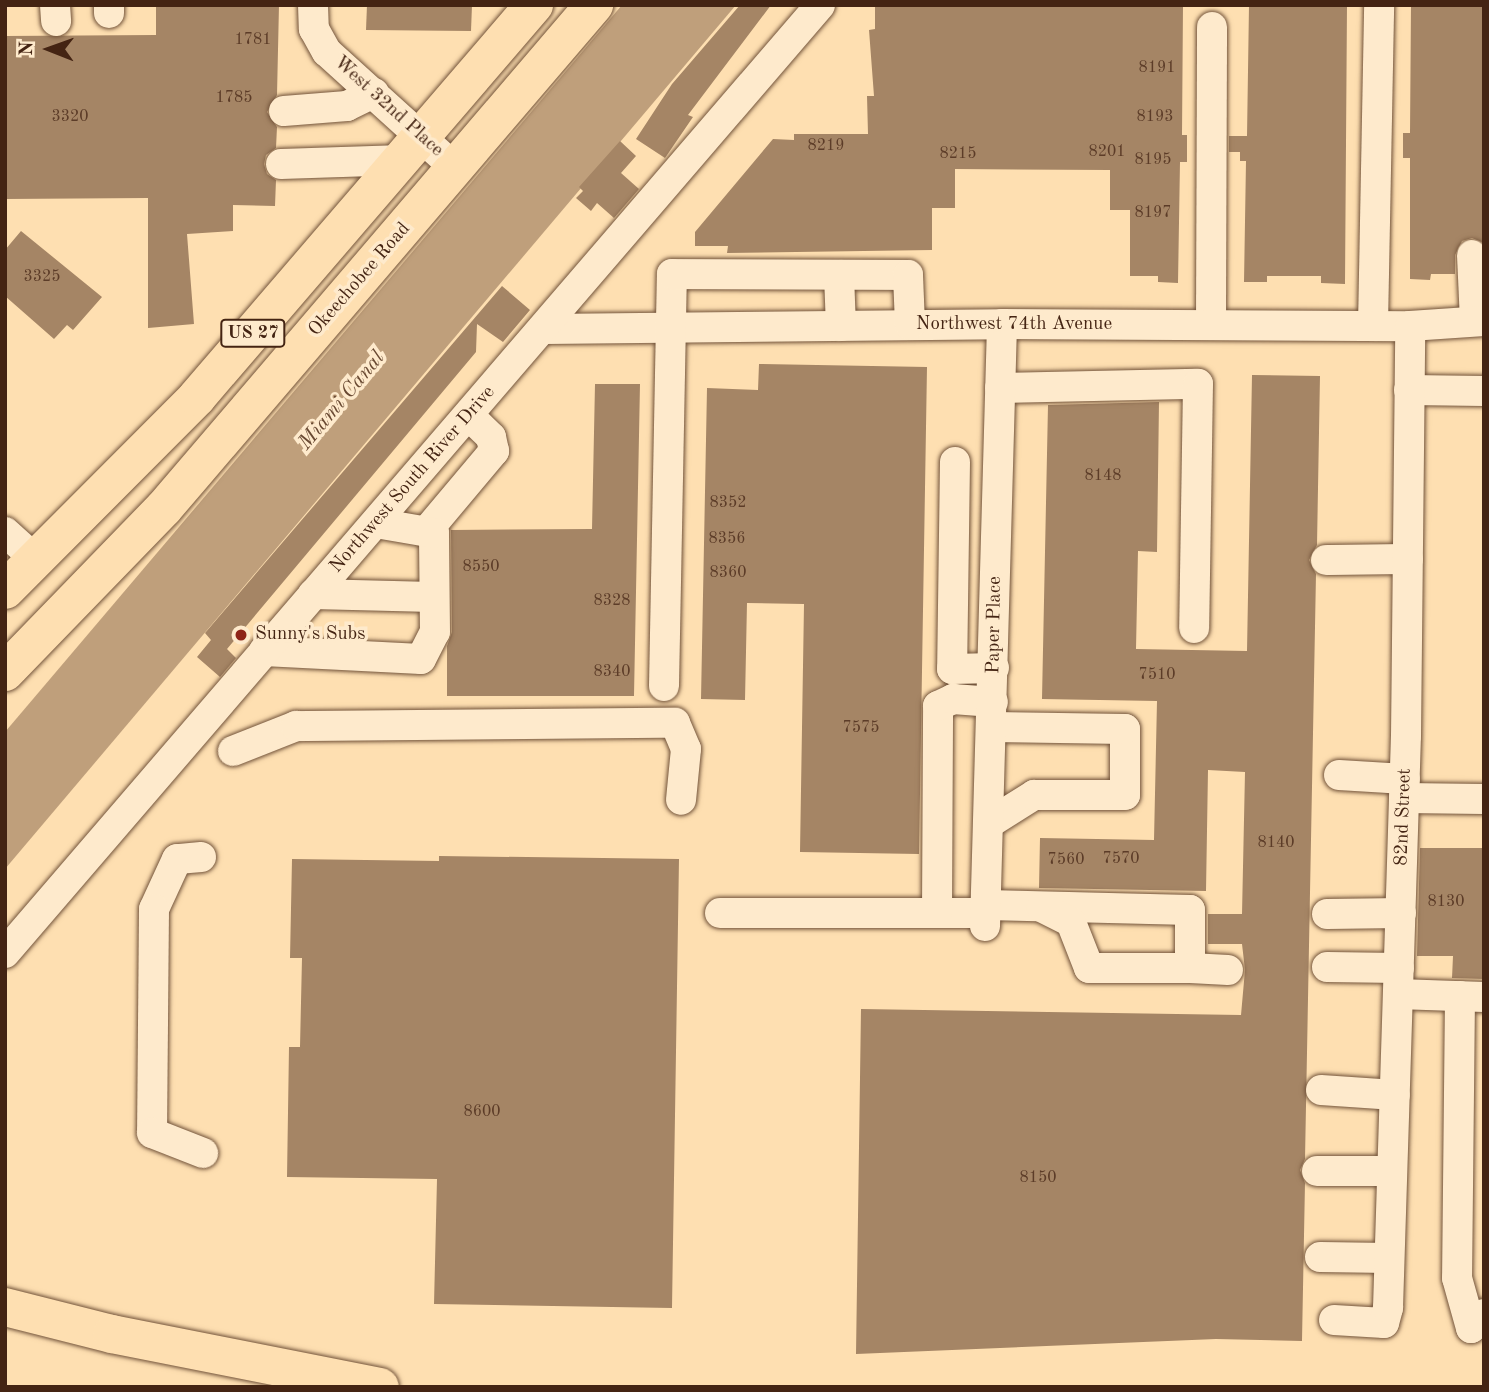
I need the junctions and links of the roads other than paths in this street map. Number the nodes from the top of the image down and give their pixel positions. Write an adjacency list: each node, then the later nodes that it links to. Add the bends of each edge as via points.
1 (313, 5): 7 (street, West 32nd Place, via 314,29 327,52)
2 (534, 5): 9 (highway, US 27)
3 (594, 5): 11 (highway, Okeechobee Road / US 27)
4 (820, 5): 22 (street, Northwest South River Drive)
5 (1379, 5): 19 (street)
6 (1212, 27): 17 (street)
7 (374, 93): 8 (street, via 347,106); 9 (street, West 32nd Place)
8 (284, 111)
9 (413, 148): 10 (street); 11 (street, West 32nd Place); 31 (highway, US 27, via 197,397)
10 (281, 164)
11 (455, 168): 42 (highway, Okeechobee Road / US 27, via 164,509)
12 (1472, 255): 14 (street)
13 (839, 275): 16 (street, via 908,275); 18 (street); 21 (street, via 672,274)
14 (1479, 321): 20 (street, Northwest 74th Avenue)
15 (1002, 324): 16 (street, Northwest 74th Avenue); 17 (street, Northwest 74th Avenue); 23 (street, Paper Place)
16 (910, 325): 18 (street, Northwest 74th Avenue)
17 (1212, 325): 19 (street, Northwest 74th Avenue)
18 (841, 326): 21 (street, Northwest 74th Avenue)
19 (1373, 326): 20 (street, Northwest 74th Avenue)
20 (1410, 326): 24 (street, 82nd Street)
21 (670, 328): 22 (street, Northwest 74th Avenue); 43 (street)
22 (545, 329): 26 (street, Northwest South River Drive)
23 (1000, 388): 38 (street, Paper Place); 39 (street, via 1199,384)
24 (1409, 390): 25 (street); 32 (street, 82nd Street)
25 (1484, 391)
26 (469, 416): 28 (street, Northwest South River Drive); 30 (street, via 491,437 495,451)
27 (955, 462): 37 (street)
28 (376, 523): 30 (street); 35 (street, Northwest South River Drive)
29 (5, 532): 31 (street)
30 (426, 532): 36 (street, via 434,533)
31 (36, 559): 34 (highway, US 27)
32 (1408, 559): 33 (street); 47 (street, 82nd Street)
33 (1326, 561)
34 (5, 590)
35 (313, 594): 36 (street); 40 (street, Northwest South River Drive)
36 (433, 597): 40 (street, via 435,632 421,659)
37 (953, 605): 38 (street); 41 (street, via 953,669)
38 (995, 608): 41 (street, Paper Place)
39 (1194, 628)
40 (264, 651): 58 (street, Northwest South River Drive)
41 (994, 668): 44 (street, Paper Place)
42 (5, 672)
43 (664, 686)
44 (993, 714): 50 (street, Paper Place); 50 (street, via 1125,729 1125,795 1034,795); 54 (street, via 953,699 938,706)
45 (233, 751): 49 (street, via 296,726 676,723 686,749)
46 (1339, 775): 47 (street)
47 (1404, 789): 48 (street); 55 (street, 82nd Street)
48 (1484, 799)
49 (681, 800)
50 (991, 822): 57 (street, Paper Place)
51 (201, 857): 66 (street, via 177,859 154,908 152,1133)
52 (1042, 907): 57 (street); 60 (street, via 1071,922 1089,968); 60 (street, via 1190,910)
53 (720, 913): 54 (street)
54 (937, 913): 57 (street)
55 (1401, 913): 56 (street); 62 (street, 82nd Street)
56 (1326, 914)
57 (986, 915)
58 (5, 953)
59 (1327, 967): 62 (street)
60 (1190, 968): 61 (street)
61 (1228, 970)
62 (1398, 981): 63 (street); 65 (street, 82nd Street)
63 (1472, 997): 72 (street, via 1457,1279 1471,1328)
64 (1321, 1090): 65 (street)
65 (1395, 1095): 68 (street, 82nd Street)
66 (203, 1153)
67 (1317, 1171): 68 (street)
68 (1392, 1171): 70 (street, 82nd Street)
69 (1320, 1257): 70 (street)
70 (1389, 1258): 73 (street, 82nd Street, via 1384,1323)
71 (5, 1307): 74 (highway, via 112,1334)
72 (1484, 1314)
73 (1334, 1320)
74 (380, 1387)

